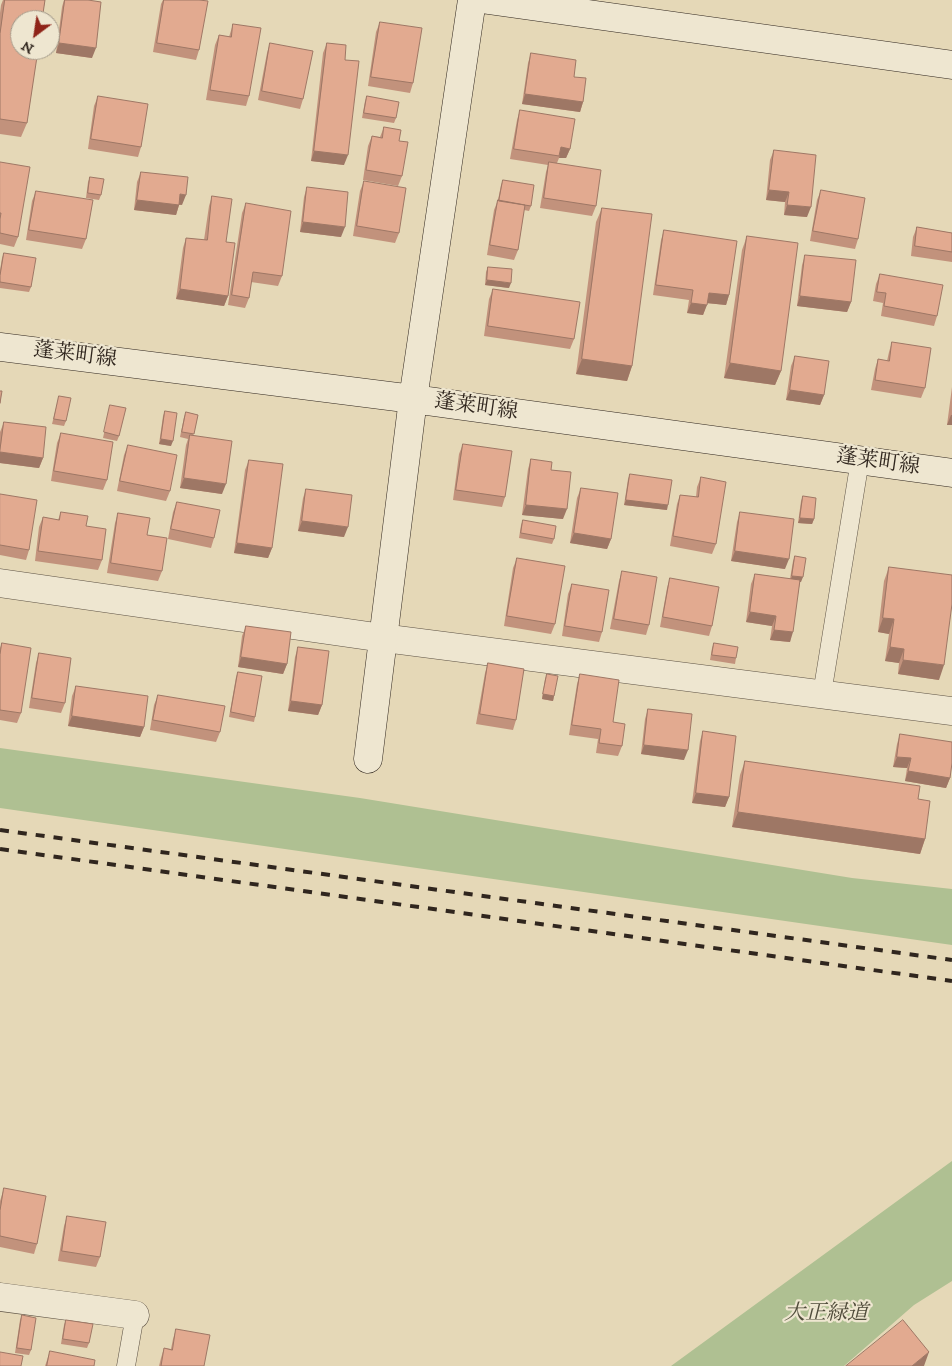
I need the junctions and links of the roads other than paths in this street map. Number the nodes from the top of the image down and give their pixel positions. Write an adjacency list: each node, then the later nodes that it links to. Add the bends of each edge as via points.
1 (472, 0): 5 (street)
2 (488, 0): 3 (street)
3 (952, 65)
4 (0, 347): 5 (street, 蓬莱町線)
5 (413, 399): 6 (street, 蓬莱町線); 9 (street)
6 (860, 460): 7 (street, 蓬莱町線); 10 (lane)
7 (952, 473)
8 (0, 583): 9 (street)
9 (383, 638): 10 (street); 12 (street)
10 (822, 694): 11 (street)
11 (952, 711)
12 (368, 759)
13 (0, 1297): 14 (street)
14 (135, 1315): 15 (lane)
15 (126, 1366)

